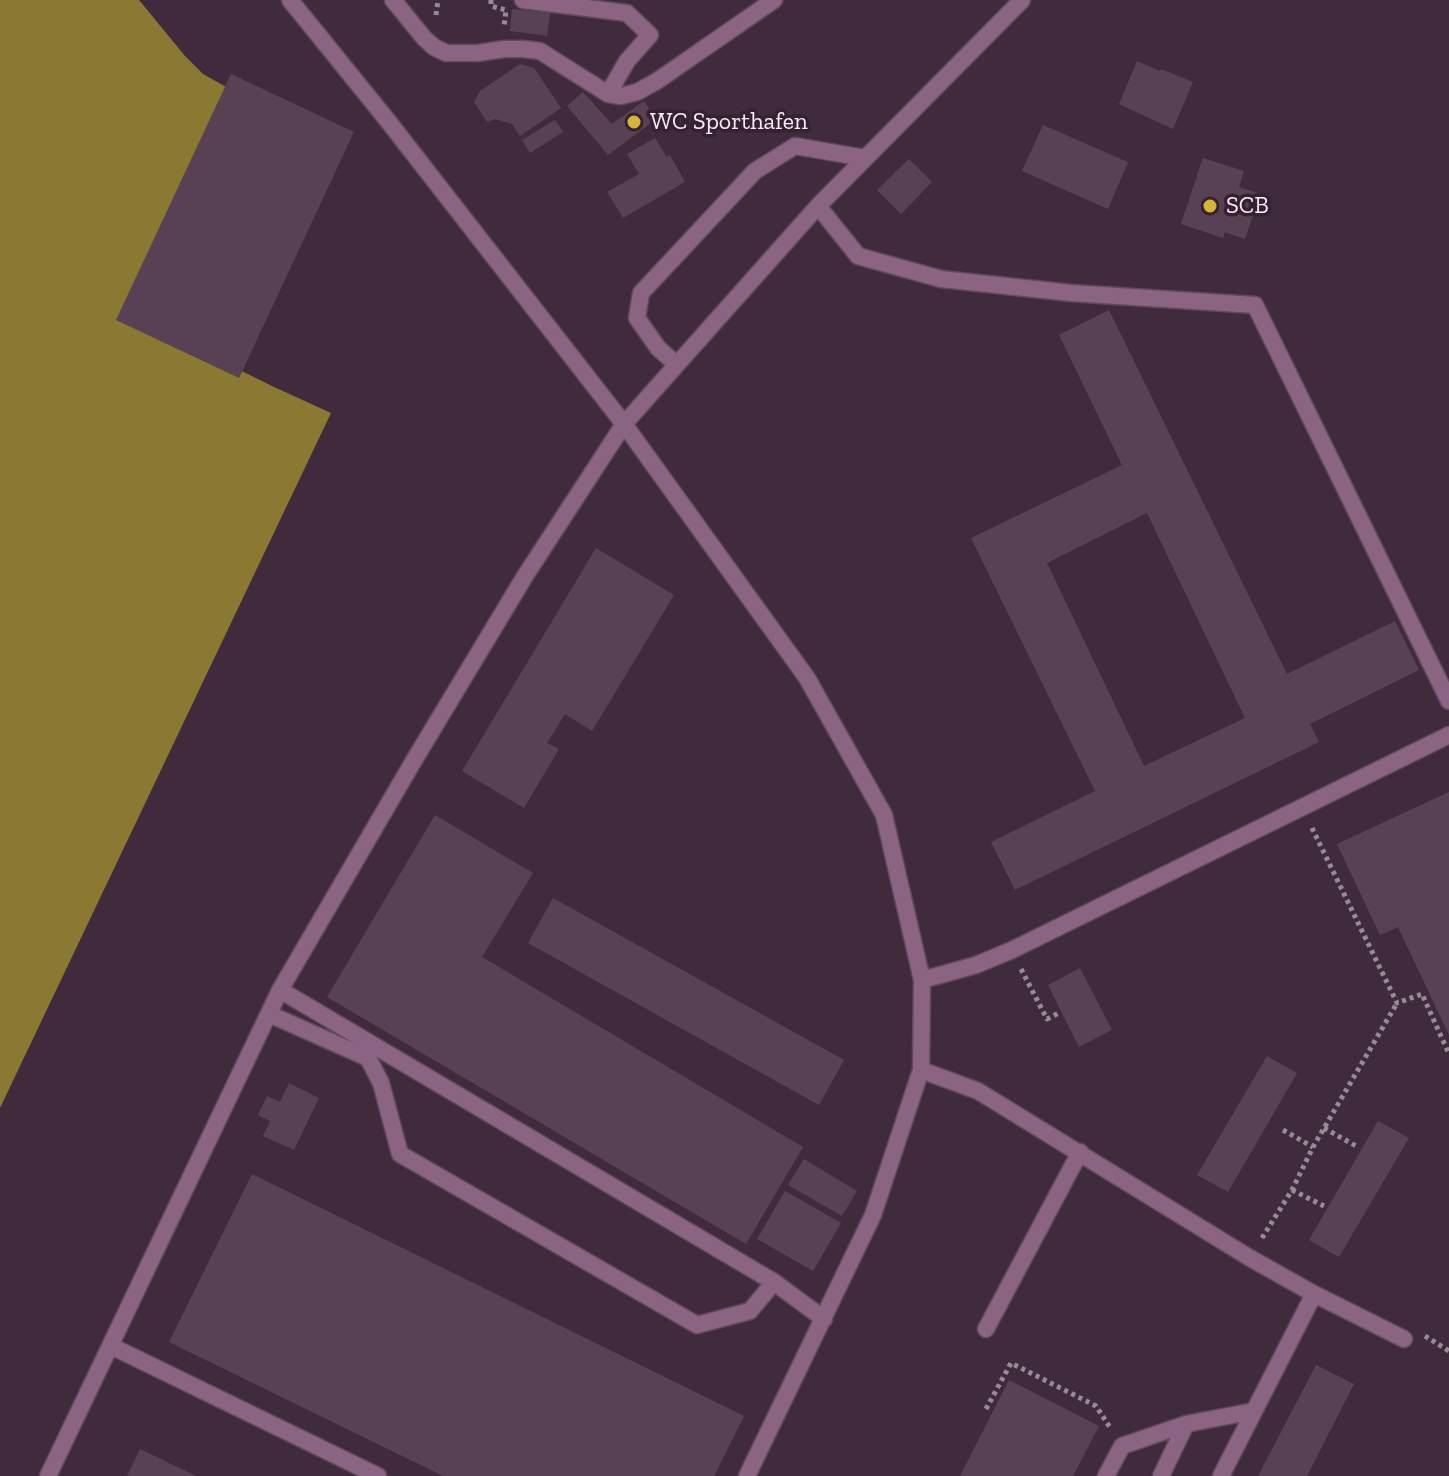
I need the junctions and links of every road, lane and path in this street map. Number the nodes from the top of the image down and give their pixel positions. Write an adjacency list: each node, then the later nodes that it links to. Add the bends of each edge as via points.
1 (290, 0): 12 (lane)
2 (393, 0): 7 (lane, via 424,38 446,53)
3 (491, 0): 7 (path, via 491,6 506,10)
4 (523, 0): 8 (lane, via 627,13 650,35)
5 (774, 0): 8 (lane, via 657,81 637,92)
6 (1022, 0): 9 (lane)
7 (504, 49): 8 (lane, via 540,51)
8 (608, 94)
9 (865, 158): 10 (lane); 11 (lane, via 795,146 755,171 641,293 637,318)
10 (818, 206): 11 (lane); 13 (lane, via 858,256 941,279 1255,305)
11 (676, 364): 12 (lane)
12 (624, 424): 17 (lane, via 807,678 884,815); 18 (lane, via 525,576)
13 (1449, 701)
14 (1449, 735): 15 (lane)
15 (1302, 808): 16 (lane); 19 (path)
16 (1012, 950): 17 (lane); 20 (path, via 1047,1019)
17 (922, 980): 23 (lane)
18 (280, 990): 21 (lane); 32 (lane)
19 (1397, 1003): 22 (path, via 1422,994); 24 (path)
20 (1061, 1012)
21 (269, 1014): 32 (lane, via 368,1058 381,1083 400,1154 697,1325 750,1311); 37 (lane)
22 (1449, 1054)
23 (921, 1070): 28 (lane, via 978,1091); 34 (lane, via 873,1215)
24 (1324, 1128): 26 (path); 27 (path)
25 (1283, 1130): 27 (path)
26 (1356, 1146)
27 (1313, 1147): 29 (path)
28 (1080, 1152): 31 (lane); 35 (lane)
29 (1292, 1190): 30 (path); 31 (path)
30 (1324, 1206)
31 (1250, 1258): 33 (lane)
32 (774, 1282): 34 (lane)
33 (1314, 1294): 36 (lane); 39 (lane)
34 (824, 1319): 44 (lane)
35 (986, 1329)
36 (1404, 1339)
37 (111, 1346): 42 (lane); 43 (lane)
38 (986, 1409): 41 (path, via 1011,1363 1096,1406)
39 (1254, 1411): 40 (lane); 47 (lane)
40 (1186, 1424): 41 (lane); 46 (lane)
41 (1122, 1446): 45 (lane)
42 (48, 1476)
43 (378, 1476)
44 (747, 1476)
45 (1106, 1476)
46 (1161, 1476)
47 (1221, 1476)

